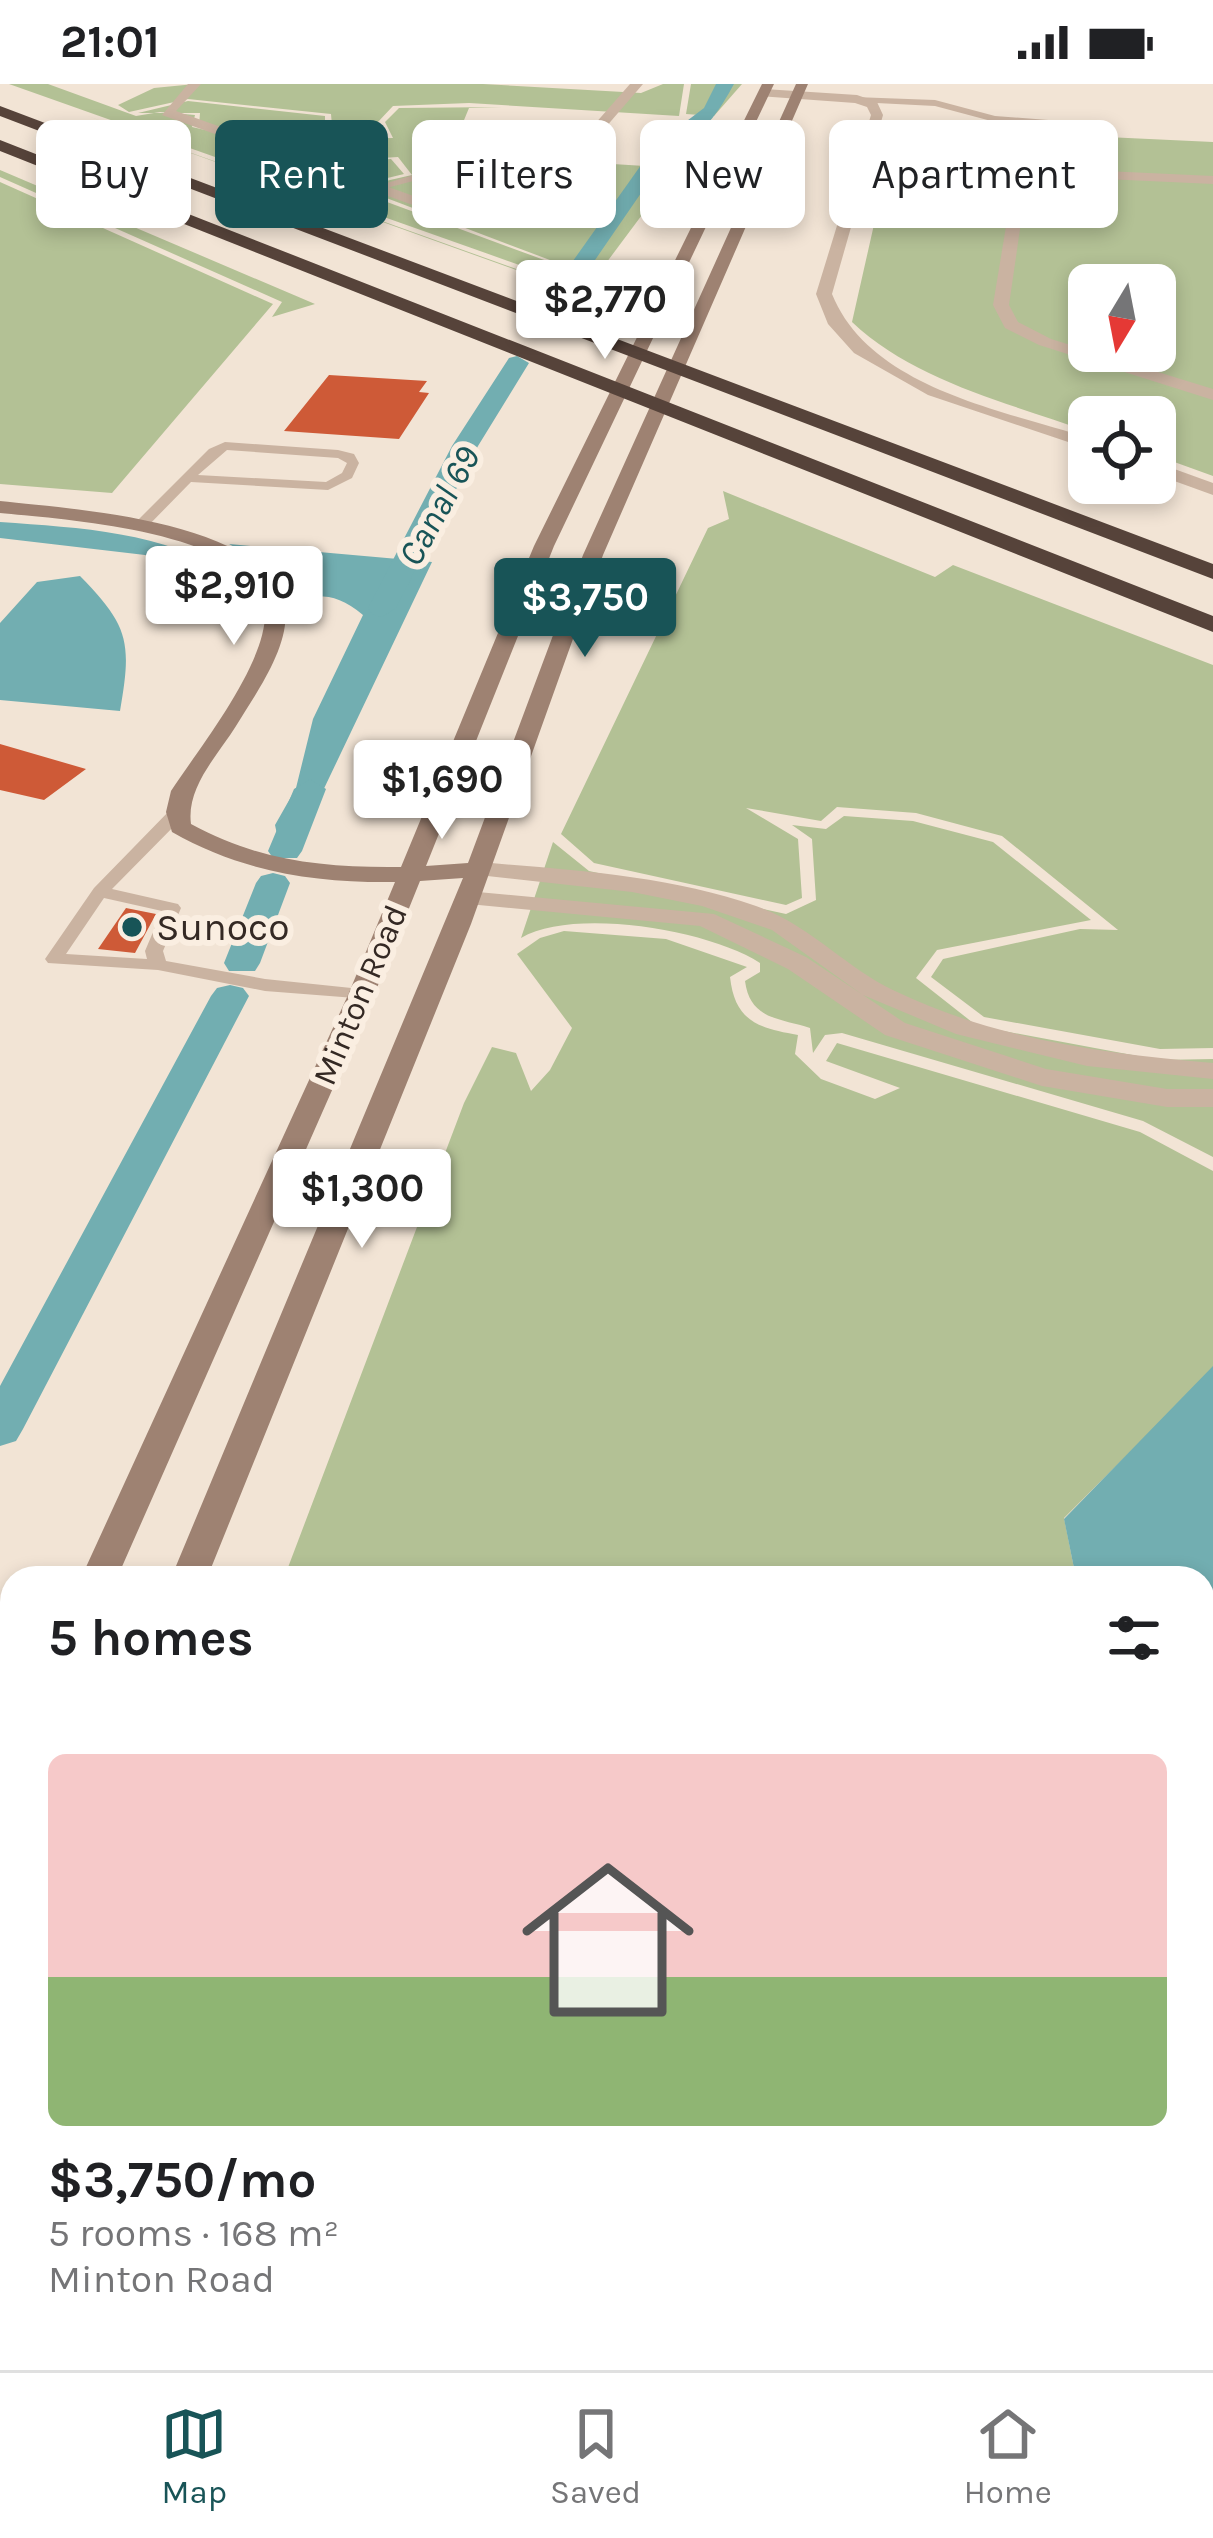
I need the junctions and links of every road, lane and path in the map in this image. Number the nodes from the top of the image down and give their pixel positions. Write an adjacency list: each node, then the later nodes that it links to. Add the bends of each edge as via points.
1 (195, 84): 9 (street, via 166,112)
2 (637, 84): 7 (street)
3 (766, 88): 4 (street); 23 (main road, Minton Road, via 544,546)
4 (800, 89): 5 (street); 22 (main road, Minton Road, via 592,555)
5 (857, 99): 8 (lane, via 935,103); 13 (street, via 877,115 824,295 826,313 873,362)
6 (0, 111): 19 (highway)
7 (605, 120)
8 (1015, 120)
9 (215, 130)
10 (0, 145): 20 (highway)
11 (1213, 180): 12 (street, via 1021,178 1001,305 1011,325 1046,342)
12 (1213, 395)
13 (1068, 437)
14 (1176, 475): 16 (street)
15 (188, 478): 15 (lane, via 328,486 352,463 338,454 225,446); 18 (lane)
16 (1213, 488)
17 (0, 507): 18 (main road)
18 (139, 527): 21 (main road, via 208,542 261,573 275,609 255,672)
19 (1213, 572)
20 (1213, 625)
21 (178, 812): 23 (main road, via 181,827 240,860); 24 (lane)
22 (478, 869): 23 (main road); 25 (main road, Minton Road); 26 (street, via 681,892 784,926)
23 (411, 876): 25 (main road); 28 (main road, Minton Road)
24 (100, 892): 27 (lane, via 172,908 154,951); 27 (lane, via 54,959)
25 (467, 898): 26 (street, via 705,919); 33 (main road, Minton Road)
26 (809, 958): 29 (street, via 895,1029)
27 (158, 965): 28 (lane)
28 (361, 995): 32 (main road, Minton Road)
29 (1047, 1065): 30 (street); 31 (street, via 1167,1098)
30 (1213, 1072)
31 (1213, 1098)
32 (104, 1566)
33 (195, 1566)

